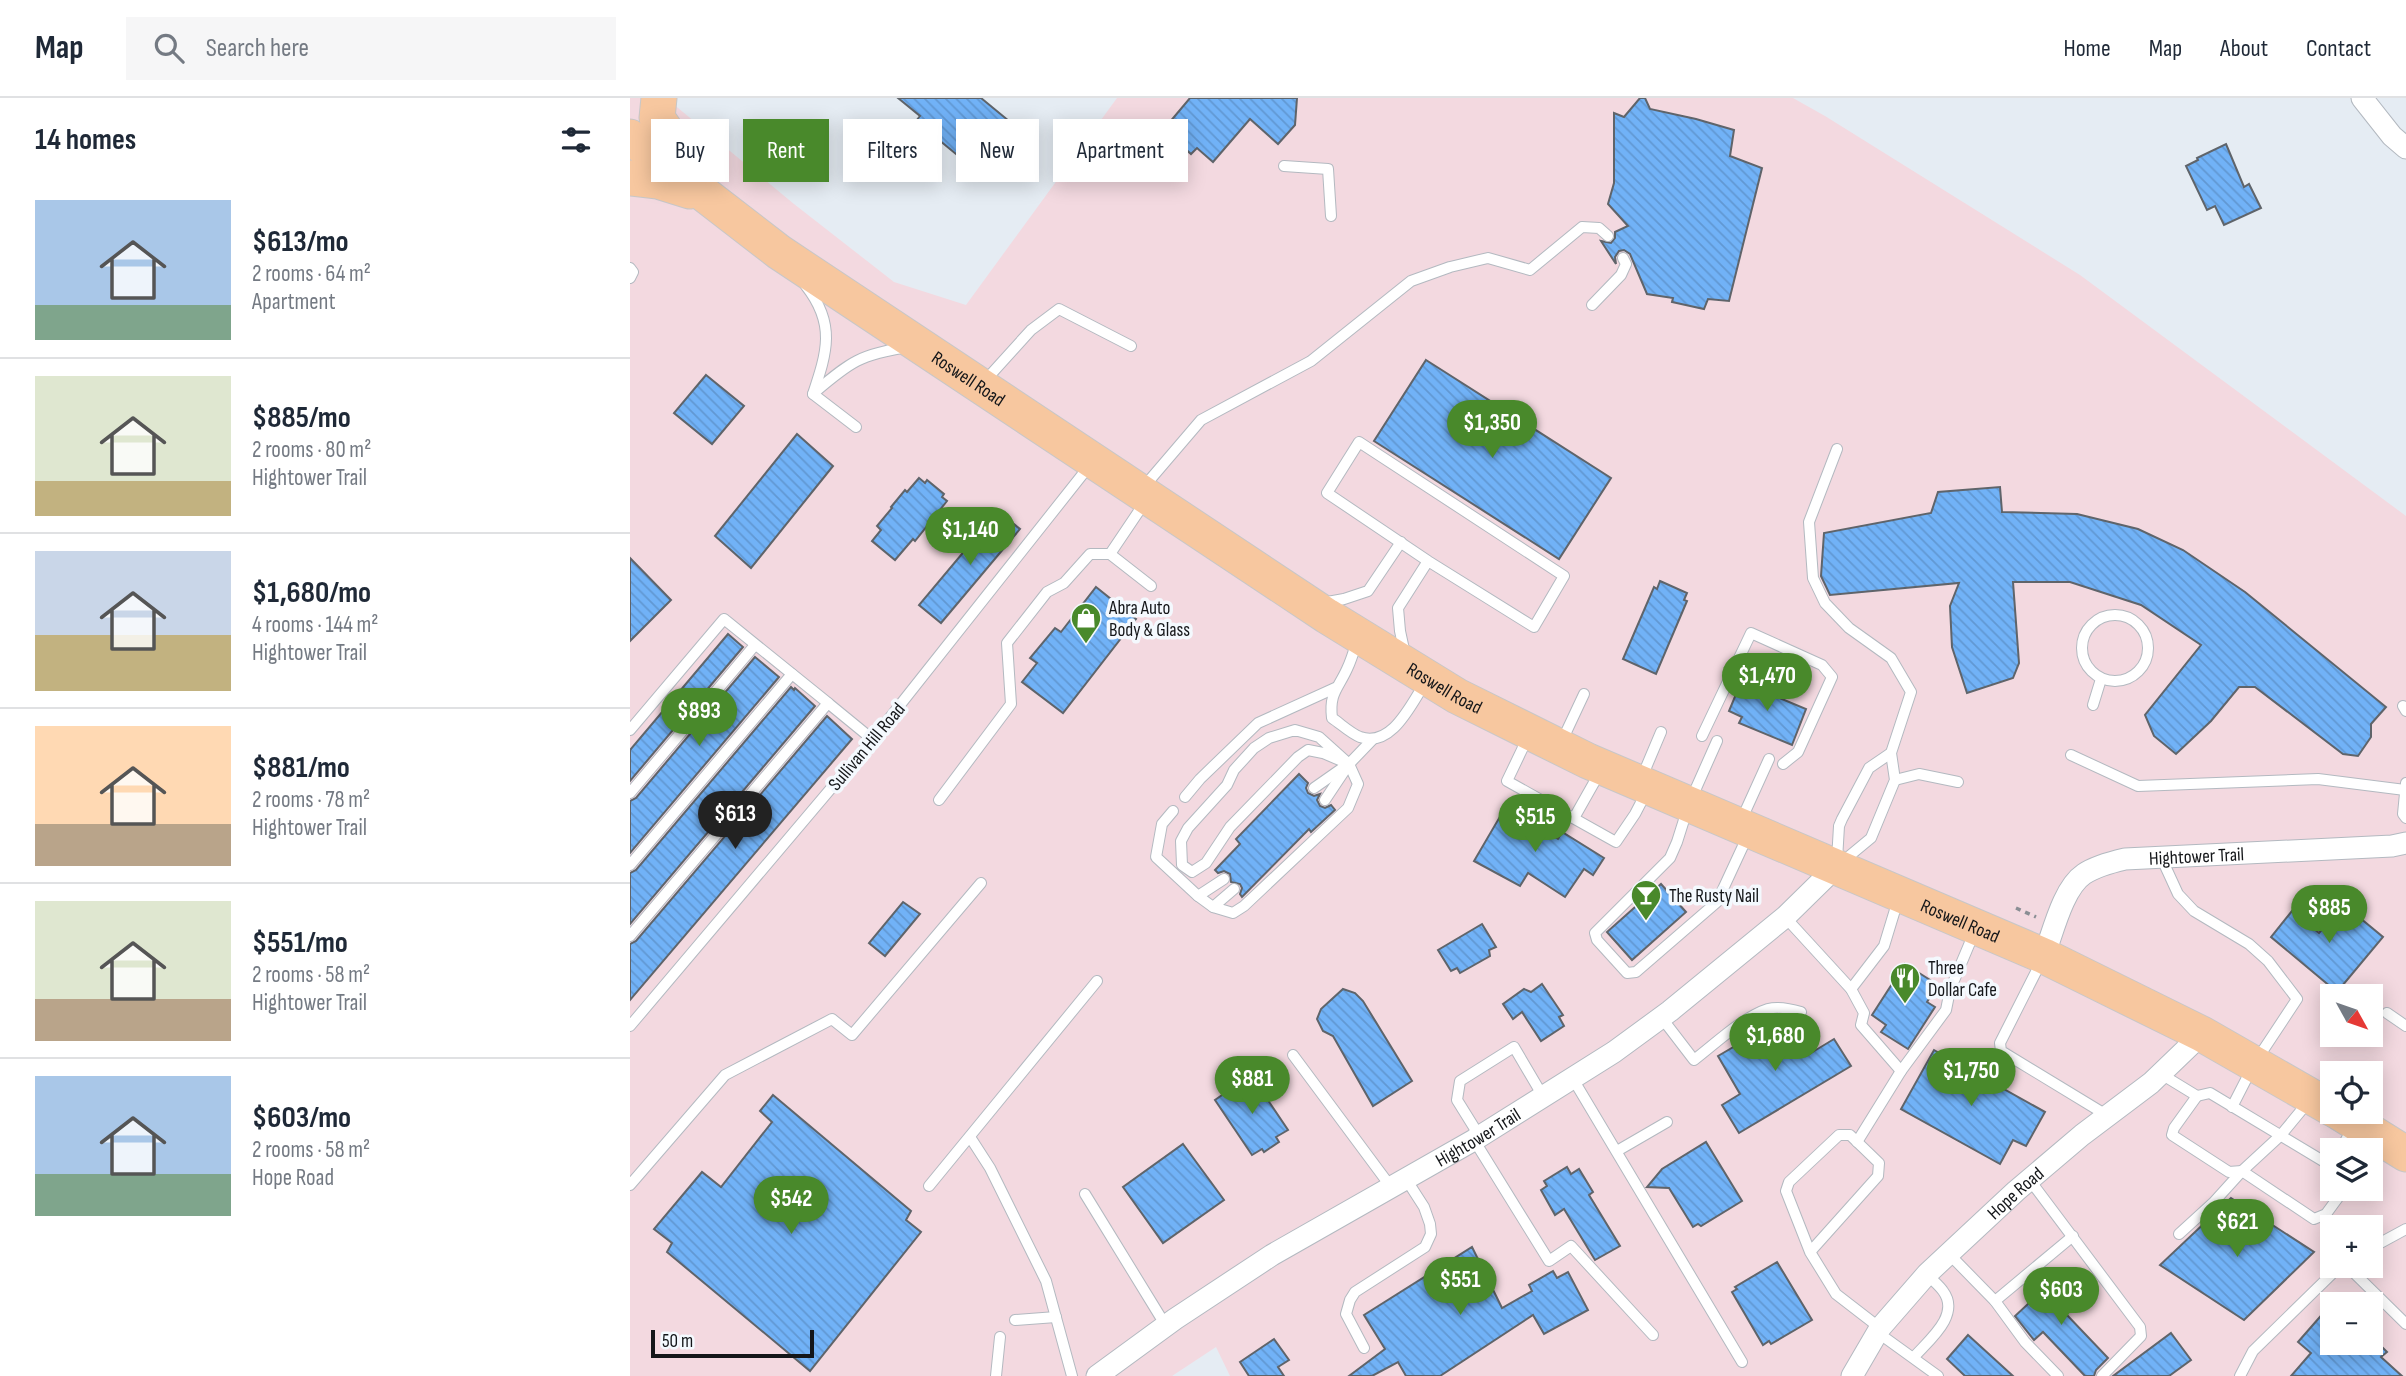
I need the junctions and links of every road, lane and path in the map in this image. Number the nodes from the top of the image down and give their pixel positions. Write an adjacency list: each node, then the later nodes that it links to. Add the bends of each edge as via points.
1 (659, 98): 7 (main road, via 657,118)
2 (2362, 98): 4 (street)
3 (630, 137): 7 (main road, Roswell Road)
4 (2406, 148)
5 (1284, 166): 8 (lane, via 1328,169)
6 (630, 178): 7 (main road, via 658,181)
7 (713, 199): 10 (main road, Roswell Road)
8 (1331, 216)
9 (1608, 236): 22 (lane, via 1599,228 1582,227 1530,270 1488,258 1412,281 1311,361 1201,420)
10 (779, 251): 15 (main road, Roswell Road); 18 (lane, via 818,301 828,336)
11 (1623, 258): 14 (lane, via 1626,264 1621,275)
12 (630, 268): 13 (lane)
13 (630, 278)
14 (1591, 305)
15 (922, 345): 17 (main road, Roswell Road); 18 (lane, via 859,358)
16 (1131, 346): 17 (lane, via 1059,309 1031,330)
17 (981, 385): 21 (main road, Roswell Road)
18 (813, 394): 19 (lane)
19 (856, 428)
20 (1837, 449): 44 (lane, via 1809,522 1812,578 1825,603 1849,628 1891,658 1911,692)
21 (1094, 460): 22 (main road, Roswell Road); 40 (lane, Sullivan Hill Road)
22 (1144, 494): 24 (lane); 27 (main road, Roswell Road)
23 (1401, 542): 25 (lane); 25 (lane, via 1327,493 1359,442 1564,576 1534,627); 27 (lane, via 1368,591)
24 (1111, 554): 26 (lane); 57 (lane, via 1090,554 1064,583 1047,592 1007,643 1011,704)
25 (1427, 561): 30 (lane, via 1398,608 1400,631)
26 (1151, 586)
27 (1310, 605): 28 (main road, Roswell Road)
28 (1359, 636): 30 (main road, Roswell Road); 33 (lane)
29 (755, 645): 31 (lane); 37 (lane, via 724,619); 55 (lane)
30 (1418, 672): 41 (lane, via 1397,725); 42 (main road, Roswell Road)
31 (792, 674): 35 (lane); 66 (lane)
32 (2101, 679): 32 (lane, via 2111,682 2131,677 2145,662 2148,641 2129,618 2106,616 2087,629 2082,640 2084,663); 36 (lane)
33 (1335, 688): 41 (lane, via 1330,702 1332,718 1359,736); 56 (lane, via 1258,723)
34 (1584, 694): 42 (lane)
35 (828, 703): 40 (lane); 79 (lane)
36 (2093, 705)
37 (630, 730)
38 (1661, 733): 52 (lane)
39 (1702, 736): 48 (lane, via 1751,633 1822,665 1832,677 1798,752)
40 (872, 739): 86 (lane, Sullivan Hill Road)
41 (1373, 739): 47 (lane)
42 (1545, 740): 49 (main road, Roswell Road); 61 (lane, via 1507,781)
43 (1717, 741): 59 (lane)
44 (1891, 753): 50 (lane); 67 (lane, via 1869,768 1839,826)
45 (2071, 755): 53 (lane, via 2137,786 2318,779)
46 (1769, 759): 63 (lane)
47 (1349, 764): 54 (lane); 58 (lane); 68 (lane, via 1308,750 1230,827 1206,863 1192,872); 68 (lane, via 1319,737 1295,730 1269,738 1234,770 1220,794 1188,828 1181,841); 74 (lane, via 1358,784 1348,808 1244,905 1233,913)
48 (1783, 764)
49 (1603, 768): 52 (main road, Roswell Road); 61 (lane)
50 (1895, 780): 51 (lane, via 1919,774); 67 (lane, via 1871,838)
51 (1958, 782)
52 (1644, 785): 59 (main road, Roswell Road); 61 (lane, via 1635,814 1616,842)
53 (2405, 786): 62 (lane)
54 (1314, 788)
55 (630, 793)
56 (1185, 797)
57 (939, 800)
58 (1325, 800)
59 (1689, 804): 63 (main road, Roswell Road); 63 (lane, via 1670,858 1595,933 1627,973 1636,972 1717,902)
60 (1173, 811): 68 (lane, via 1162,824 1156,857)
61 (1574, 818)
62 (2406, 818)
63 (1744, 828): 67 (main road, Roswell Road)
64 (2406, 843): 65 (street, Hightower Trail)
65 (2161, 857): 80 (street, Hightower Trail, via 2118,861 2083,874 2067,894); 90 (lane, via 2178,894 2194,911 2249,944 2297,999)
66 (630, 865)
67 (1836, 867): 72 (main road, Roswell Road); 76 (street, Hightower Trail)
68 (1178, 869): 73 (lane)
69 (1224, 879): 73 (lane)
70 (981, 883): 112 (lane, via 852,1035 832,1018 725,1075)
71 (1234, 889): 74 (lane)
72 (1899, 894): 78 (main road, Roswell Road); 82 (lane, via 1884,946)
73 (1198, 896): 74 (lane)
74 (1213, 907)
75 (2016, 908): 77 (path)
76 (1784, 917): 82 (lane); 85 (street, Hightower Trail)
77 (2042, 919)
78 (1976, 927): 80 (main road, Roswell Road); 91 (lane, via 1946,1010)
79 (630, 936)
80 (2044, 956): 88 (main road, Roswell Road); 98 (lane, via 2000,1043 2001,1051)
81 (1097, 981): 103 (lane)
82 (1851, 989): 91 (lane, via 1864,1013 1861,1026)
83 (1801, 1012): 85 (lane, via 1786,1007 1769,1009 1694,1060)
84 (2387, 1013): 87 (lane)
85 (1661, 1017): 93 (street, Hightower Trail)
86 (630, 1026)
87 (2406, 1026)
88 (2202, 1034): 90 (main road, Roswell Road); 92 (street, Hope Road)
89 (1293, 1055): 111 (lane)
90 (2254, 1064): 96 (lane); 97 (main road, Roswell Road)
91 (1901, 1071): 105 (lane)
92 (2161, 1074): 94 (lane); 98 (street, Hope Road)
93 (1573, 1079): 95 (street, Hightower Trail); 106 (lane)
94 (2197, 1096): 96 (lane, via 2210,1093); 109 (lane, via 2172,1135 2229,1172)
95 (1544, 1098): 104 (street, Hightower Trail); 104 (lane, via 1514,1047 1460,1081 1457,1100)
96 (2232, 1107): 102 (lane)
97 (2320, 1107)
98 (2108, 1116): 110 (street, Hope Road)
99 (1667, 1122): 106 (lane)
100 (2320, 1123): 102 (lane)
101 (2348, 1124): 107 (main road, Roswell Road)
102 (2281, 1135): 108 (lane); 109 (lane)
103 (970, 1136): 113 (lane); 126 (lane, via 1046,1281)
104 (1477, 1138): 111 (street, Hightower Trail); 131 (lane, via 1549,1261 1571,1246)
105 (1854, 1139): 120 (lane, via 1879,1163 1878,1176); 120 (lane, via 1839,1135 1789,1182 1786,1191)
106 (1617, 1152): 135 (lane)
107 (2406, 1154)
108 (2320, 1157)
109 (2242, 1171): 115 (lane, via 2314,1219 2326,1214); 117 (lane)
110 (2029, 1180): 118 (lane); 121 (street, Hope Road)
111 (1399, 1183): 129 (street, Hightower Trail, via 1272,1255); 133 (lane, via 1424,1207 1431,1234 1425,1247 1355,1292 1350,1300 1346,1314)
112 (630, 1185)
113 (929, 1186)
114 (1085, 1194): 129 (lane)
115 (2336, 1201)
116 (2406, 1229): 119 (lane)
117 (2179, 1234)
118 (2073, 1236): 125 (lane); 142 (lane, via 2140,1327 2141,1336)
119 (2383, 1241)
120 (1810, 1252): 130 (lane, via 1836,1294)
121 (1949, 1254): 122 (street, Hope Road); 125 (lane)
122 (1927, 1275): 130 (street, Hope Road); 134 (lane, via 1949,1303 1946,1321)
123 (2329, 1278): 143 (lane, via 2253,1351)
124 (2357, 1278): 128 (lane)
125 (1996, 1301): 141 (lane, via 2025,1342)
126 (1056, 1317): 127 (lane); 137 (lane)
127 (1015, 1320)
128 (2406, 1324)
129 (1166, 1326): 138 (street, Hightower Trail)
130 (1878, 1330): 134 (lane); 139 (street, Hope Road)
131 (1653, 1335)
132 (1000, 1337): 136 (lane)
133 (1364, 1348)
134 (1914, 1357): 140 (lane)
135 (1742, 1362)
136 (996, 1376)
137 (1072, 1376)
138 (1097, 1376)
139 (1852, 1376)
140 (1938, 1376)
141 (2058, 1376)
142 (2102, 1376)
143 (2241, 1376)

